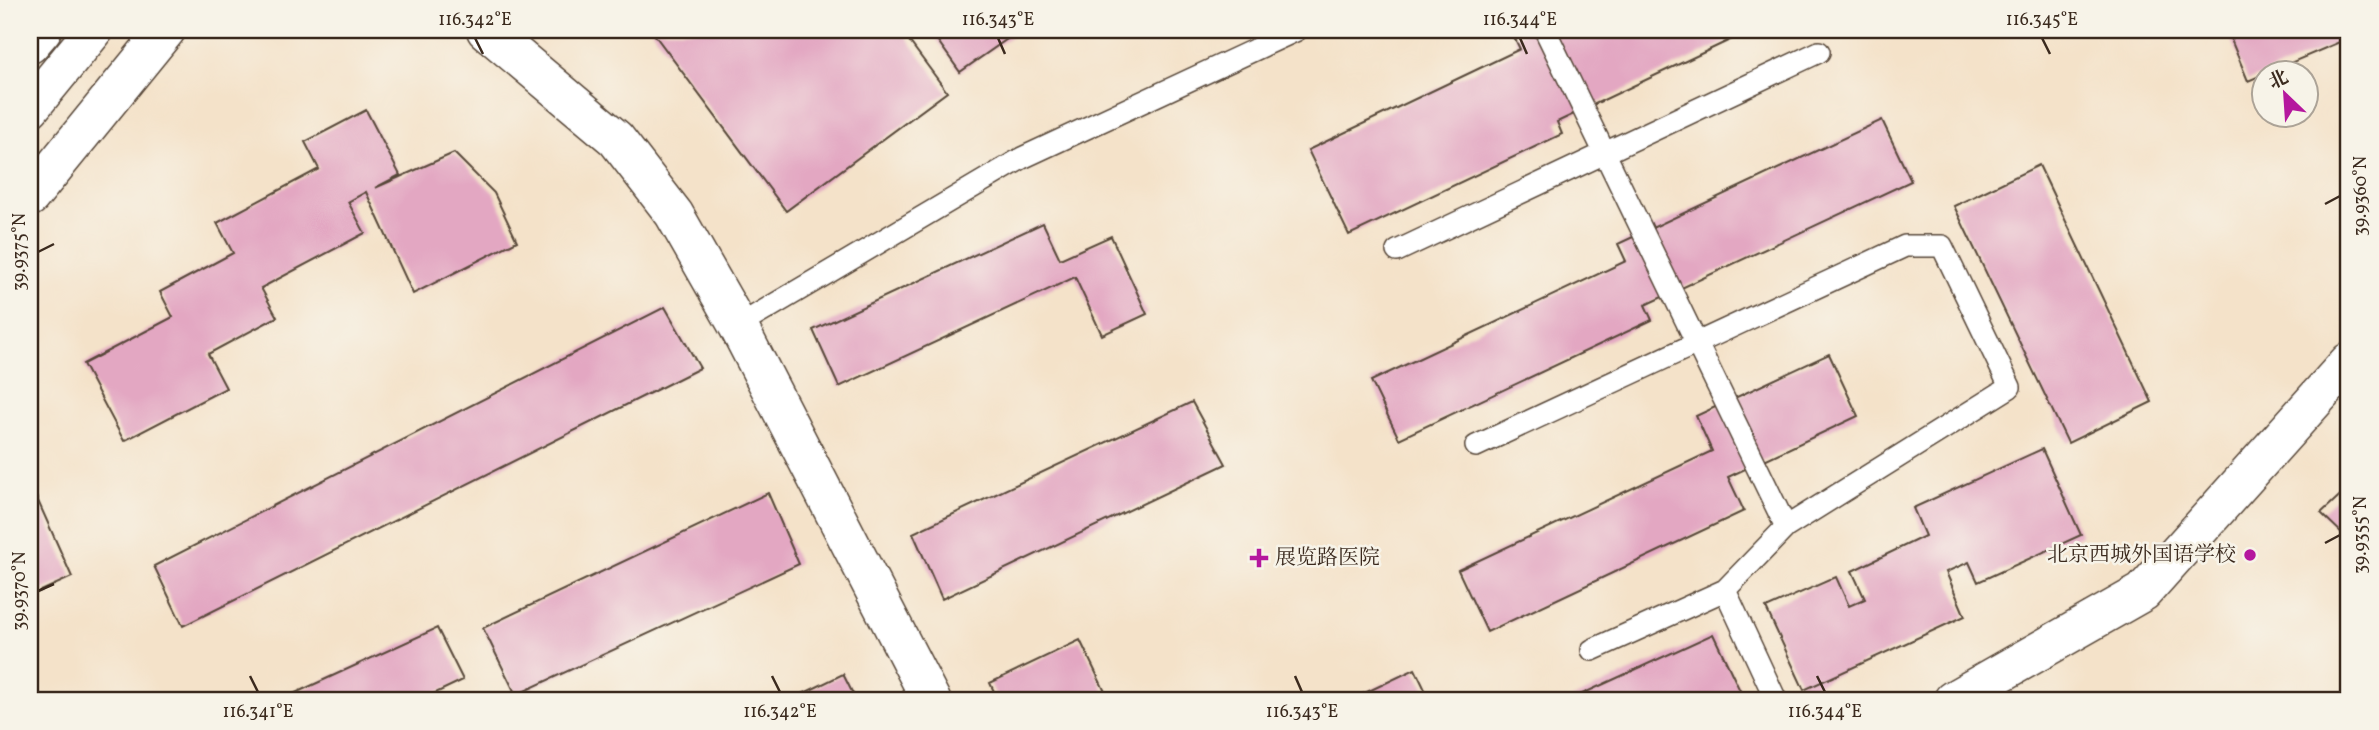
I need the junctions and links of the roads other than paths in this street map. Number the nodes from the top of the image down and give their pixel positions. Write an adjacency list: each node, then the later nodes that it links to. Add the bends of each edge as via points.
1 (42, 30): 7 (main road)
2 (94, 30): 9 (main road)
3 (166, 30): 11 (main road)
4 (486, 30): 13 (main road, via 616,139 674,214)
5 (1297, 30): 13 (lane, via 1022,158)
6 (1545, 30): 10 (lane)
7 (30, 44)
8 (1819, 52): 10 (lane)
9 (30, 108)
10 (1605, 153): 12 (lane); 14 (lane)
11 (30, 197)
12 (1397, 251)
13 (738, 326): 20 (main road)
14 (1697, 343): 16 (lane); 17 (lane); 17 (lane, via 1905,246 1942,246 2010,387)
15 (2349, 362): 22 (main road, via 2143,592)
16 (1476, 446)
17 (1786, 527): 18 (lane)
18 (1725, 590): 19 (lane); 21 (lane)
19 (1592, 650)
20 (932, 700)
21 (1776, 700)
22 (1953, 700)

